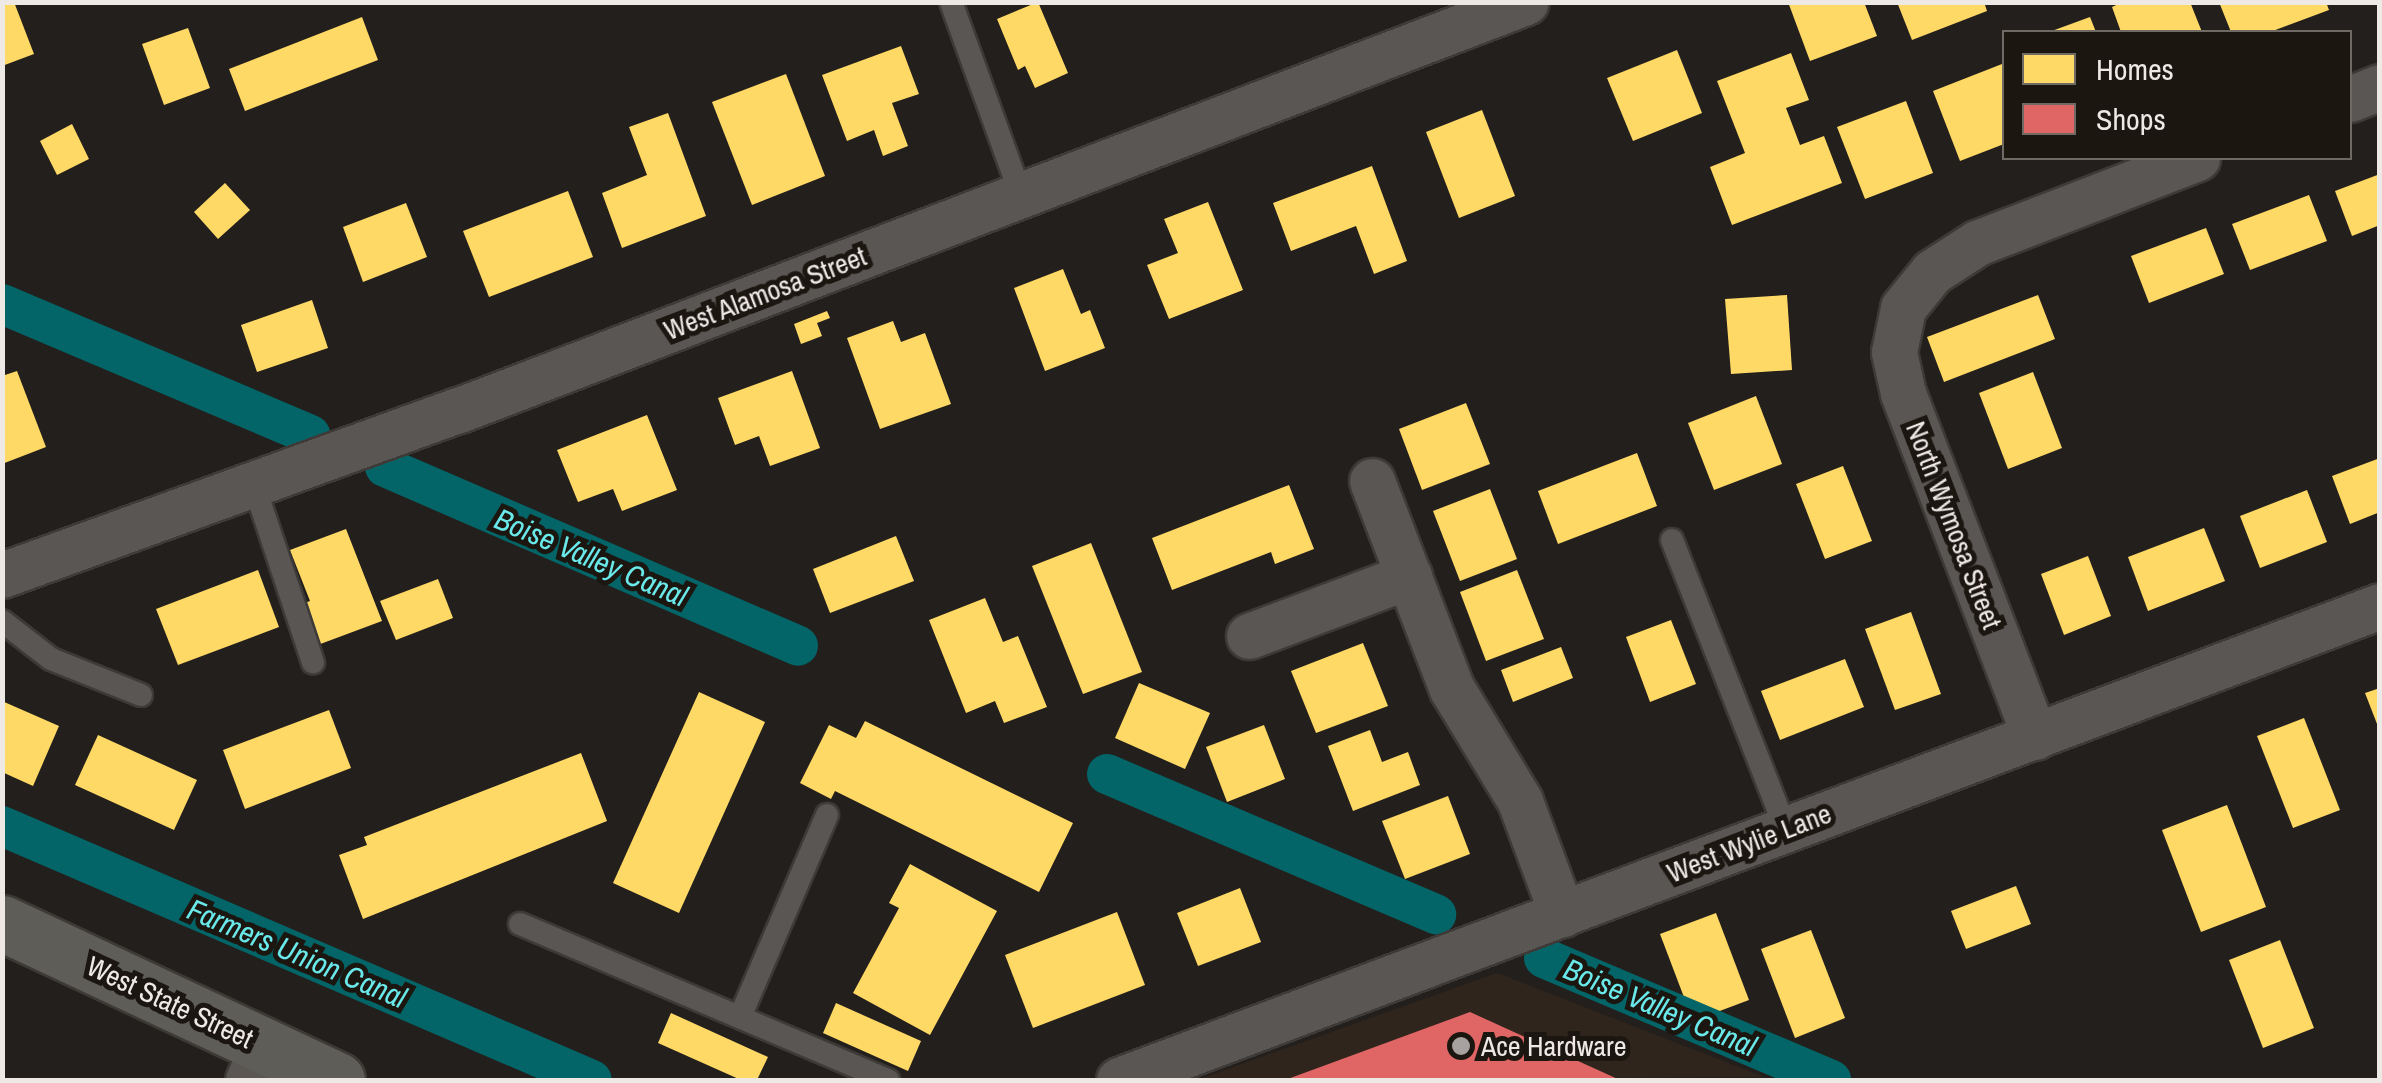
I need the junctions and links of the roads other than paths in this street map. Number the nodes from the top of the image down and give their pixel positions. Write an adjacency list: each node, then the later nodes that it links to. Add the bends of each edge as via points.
1 (951, 2): 6 (lane)
2 (1526, 2): 6 (street, West Alamosa Street)
3 (2380, 87): 4 (street)
4 (2352, 97)
5 (2192, 160): 17 (street, North Wymosa Street, via 1977,243 1932,272 1903,308 1894,352 1903,394)
6 (1021, 195): 8 (street, West Alamosa Street)
7 (1372, 481): 11 (street)
8 (254, 485): 10 (street, West Alamosa Street); 15 (lane)
9 (1672, 540): 19 (lane)
10 (2, 575)
11 (1408, 576): 14 (street); 20 (street, via 1452,689 1520,801)
12 (2380, 606): 17 (street, West Wylie Lane)
13 (2, 621): 16 (lane, via 51,659)
14 (1249, 636)
15 (314, 662)
16 (141, 695)
17 (2035, 737): 19 (street, West Wylie Lane)
18 (827, 815): 23 (lane)
19 (1786, 829): 20 (street, West Wylie Lane)
20 (1562, 914): 27 (street, West Wylie Lane)
21 (2, 923): 24 (main road, West State Street)
22 (520, 924): 23 (lane)
23 (740, 1018): 26 (lane)
24 (256, 1064): 25 (main road, West State Street)
25 (337, 1080)
26 (888, 1080)
27 (1119, 1080)

